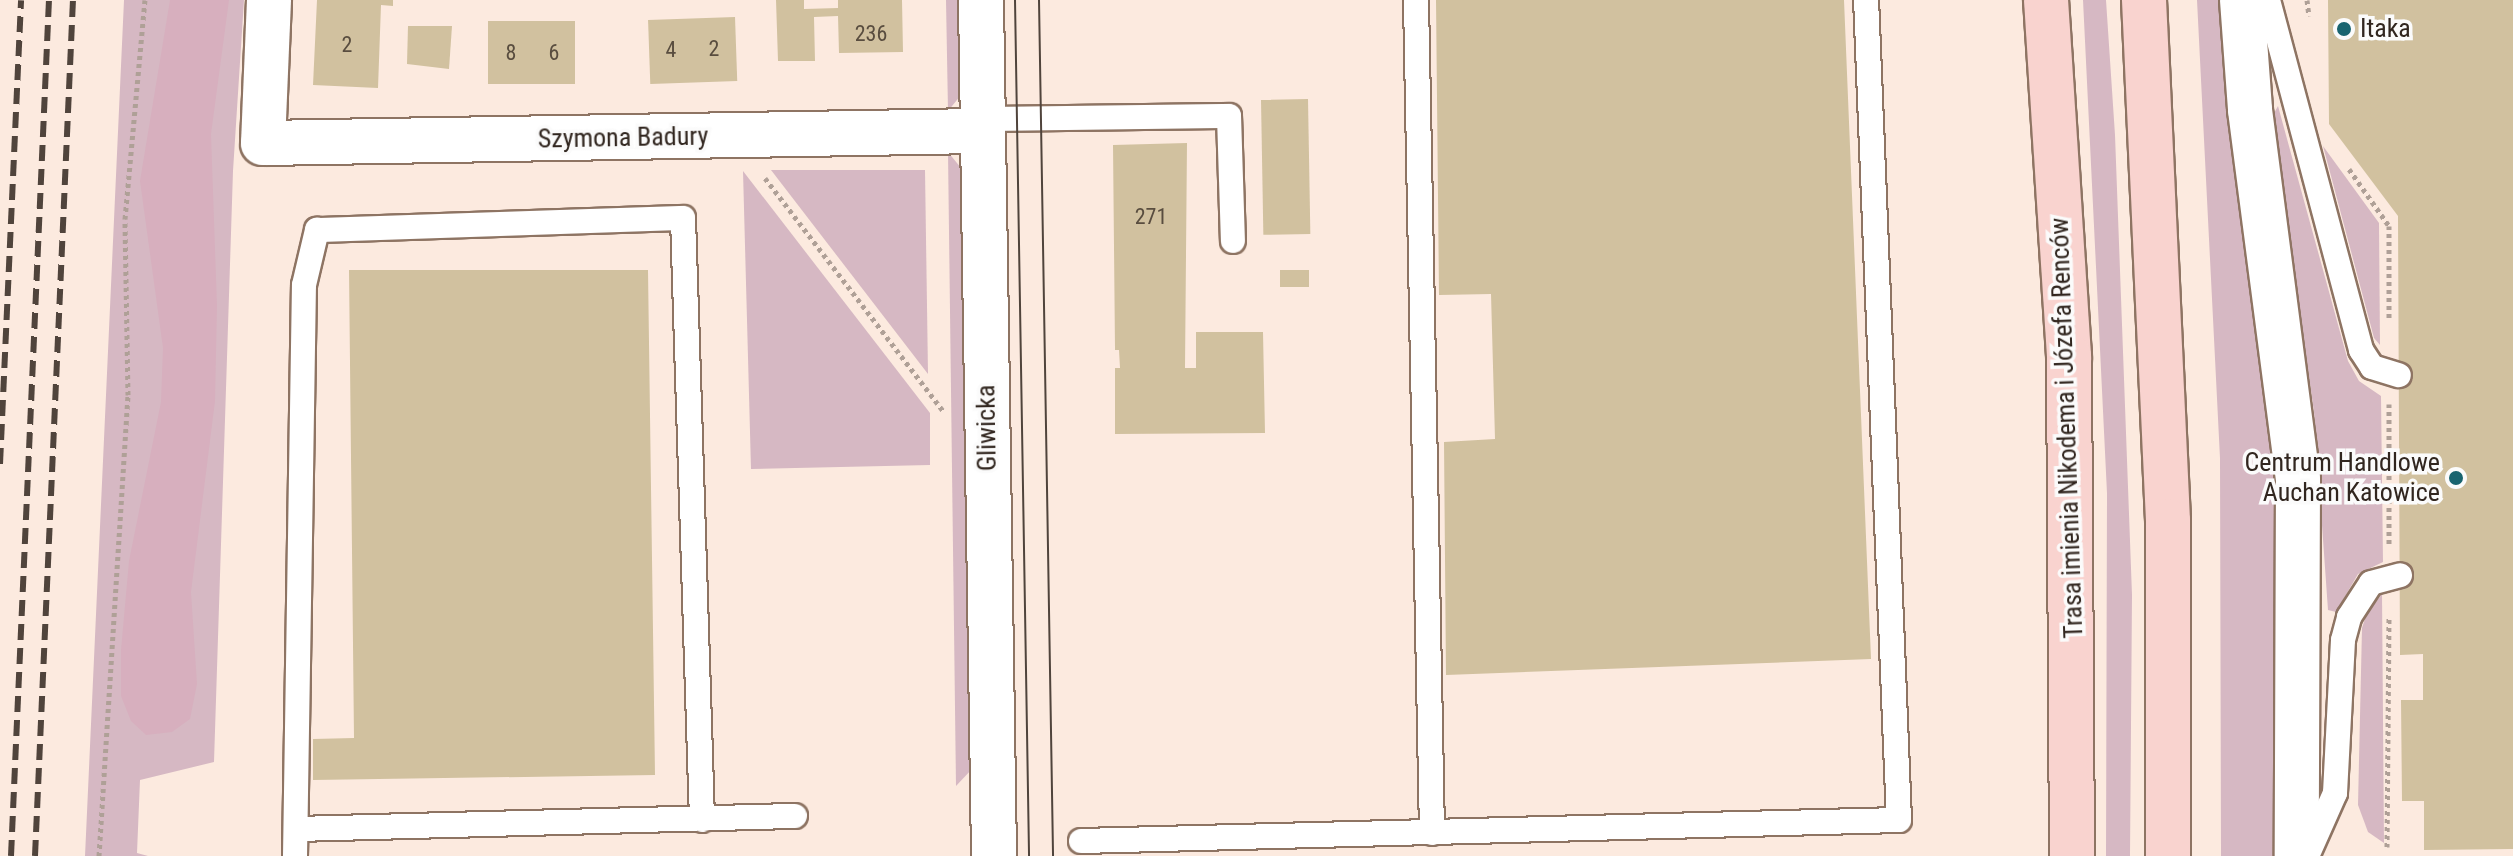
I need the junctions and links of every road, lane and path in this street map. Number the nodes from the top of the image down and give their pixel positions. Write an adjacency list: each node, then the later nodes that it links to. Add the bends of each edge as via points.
1 (145, 0): 25 (path, via 125,219 128,395)
2 (269, 0): 13 (street, Szymona Badury, via 263,143)
3 (981, 0): 12 (street, Gliwicka)
4 (1416, 0): 22 (lane)
5 (1866, 0): 22 (lane, via 1899,820)
6 (2046, 0): 28 (main road, Trasa imienia Nikodema i Józefa Renców, via 2069,356)
7 (2144, 0): 29 (main road, via 2168,521)
8 (2242, 0): 30 (street, via 2250,110 2298,479)
9 (2268, 0): 16 (lane, via 2361,350 2372,367)
10 (2307, 0): 11 (path)
11 (2310, 29)
12 (982, 125): 13 (street, Szymona Badury); 15 (lane, via 1229,116); 27 (street, Gliwicka)
13 (733, 136): 17 (path)
14 (2347, 166): 16 (path, via 2389,226)
15 (1233, 241)
16 (2394, 374): 18 (path)
17 (945, 412)
18 (2395, 576): 24 (path); 31 (lane, via 2371,583 2349,617 2343,640 2335,793)
19 (795, 816): 20 (lane)
20 (702, 820): 21 (lane); 21 (lane, via 683,218 317,230 304,285)
21 (296, 829): 26 (lane)
22 (1432, 833): 23 (lane)
23 (1081, 841)
24 (2387, 847)
25 (99, 856)
26 (295, 856)
27 (994, 856)
28 (2072, 856)
29 (2168, 856)
30 (2297, 856)
31 (2307, 856)

